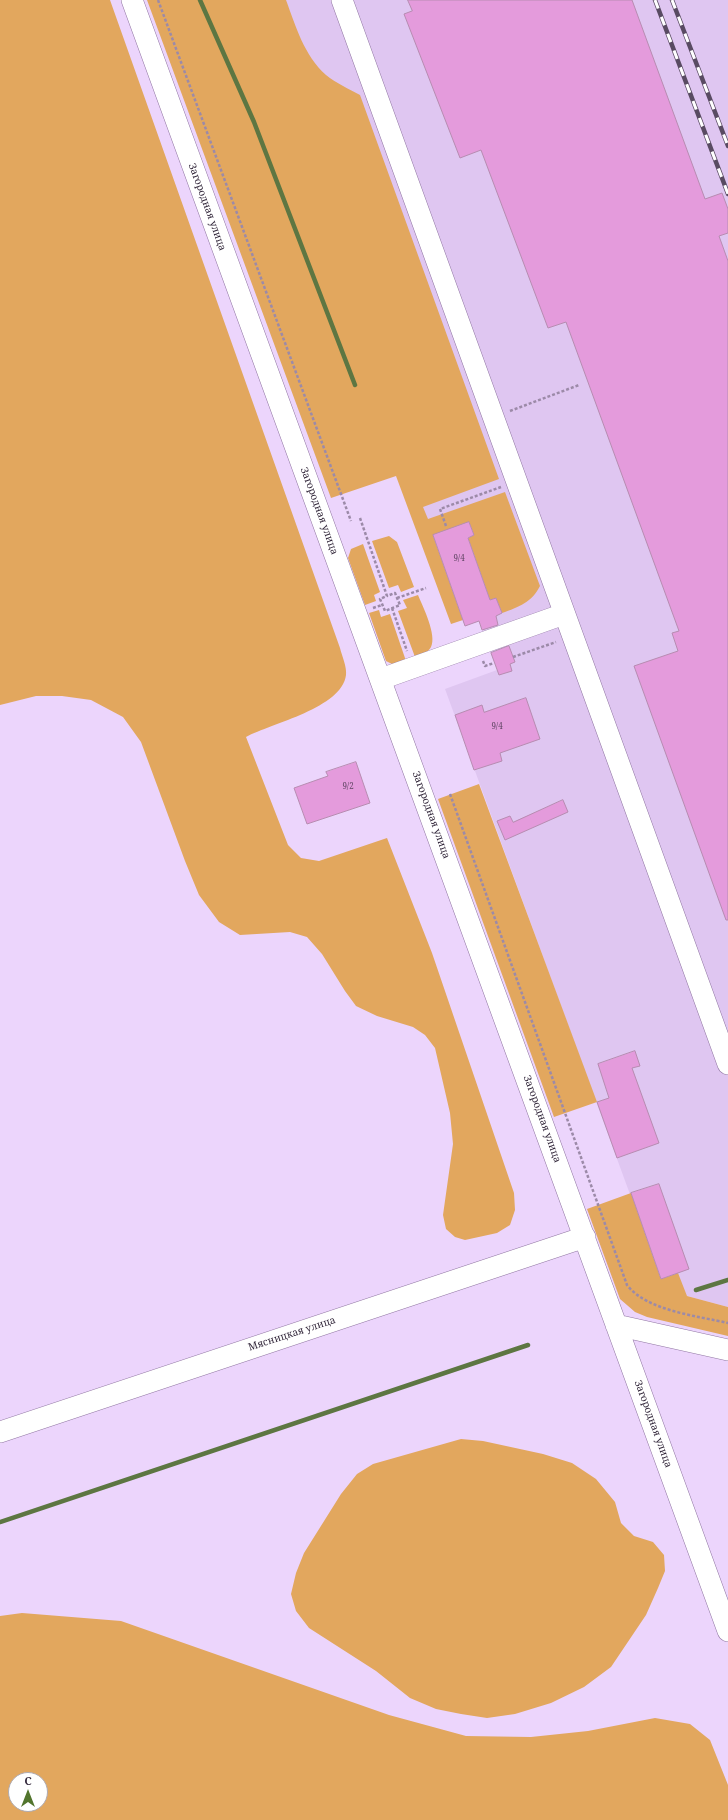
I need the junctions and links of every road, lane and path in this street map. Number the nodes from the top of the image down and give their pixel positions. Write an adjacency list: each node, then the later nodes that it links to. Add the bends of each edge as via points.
1 (132, 0): 18 (street, Загородная улица)
2 (158, 0): 8 (path)
3 (342, 0): 5 (street)
4 (578, 385): 5 (path)
5 (493, 418): 6 (street)
6 (516, 481): 9 (path, via 440,509); 14 (street)
7 (360, 518): 11 (path)
8 (351, 521)
9 (446, 526)
10 (426, 588): 12 (path)
11 (387, 596): 12 (path, via 395,593); 13 (path, via 380,599 384,611)
12 (397, 598): 13 (path, via 400,605)
13 (392, 608): 17 (path)
14 (564, 614): 17 (street); 20 (street)
15 (563, 640): 16 (path)
16 (513, 657)
17 (414, 668): 18 (street)
18 (381, 679): 21 (street, Загородная улица)
19 (450, 794): 22 (path, via 627,1285 634,1294 646,1302)
20 (728, 1064)
21 (585, 1237): 23 (street, Загородная улица); 25 (street, Мясницкая улица)
22 (728, 1323)
23 (616, 1325): 24 (street); 26 (street, Загородная улица)
24 (728, 1350)
25 (0, 1432)
26 (728, 1631)

